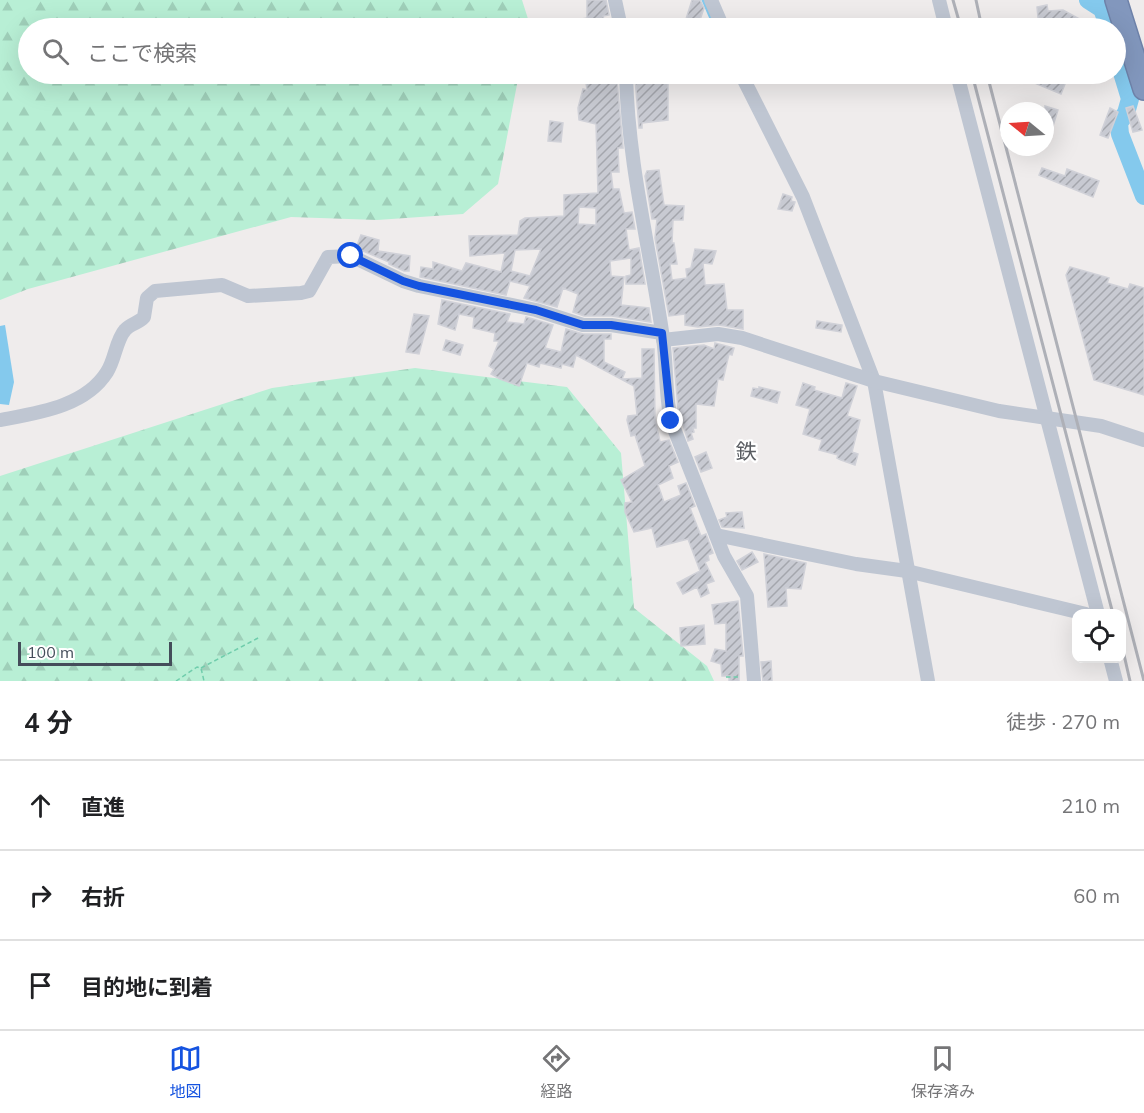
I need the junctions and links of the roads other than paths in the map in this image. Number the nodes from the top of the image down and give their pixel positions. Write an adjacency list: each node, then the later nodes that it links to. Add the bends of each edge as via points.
1 (615, 0): 5 (street)
2 (711, 0): 6 (street)
3 (939, 0): 7 (street)
4 (1116, 0): 8 (highway)
5 (619, 18)
6 (719, 18)
7 (944, 18)
8 (1122, 18)
9 (1126, 32): 13 (highway)
10 (627, 84): 14 (street, via 636,189)
11 (746, 84): 15 (street, via 803,197)
12 (960, 84): 16 (street)
13 (1144, 89)
14 (663, 337): 15 (street, via 718,334 742,338); 17 (street, via 611,325 569,322 536,310 403,281 351,256 334,255 322,262 309,291 301,293 248,296 222,285 155,291 147,298 144,317 126,328 112,364 95,386 53,409); 19 (street, via 671,421)
15 (874, 381): 16 (street, via 957,402); 20 (street)
16 (1046, 418): 18 (street, via 1101,426); 21 (street)
17 (0, 420)
18 (1144, 440)
19 (716, 535): 20 (street); 24 (street, via 747,596)
20 (907, 571): 22 (street); 25 (street)
21 (1097, 609)
22 (1072, 611)
23 (1111, 663): 26 (street)
24 (754, 680)
25 (928, 681)
26 (1116, 681)

